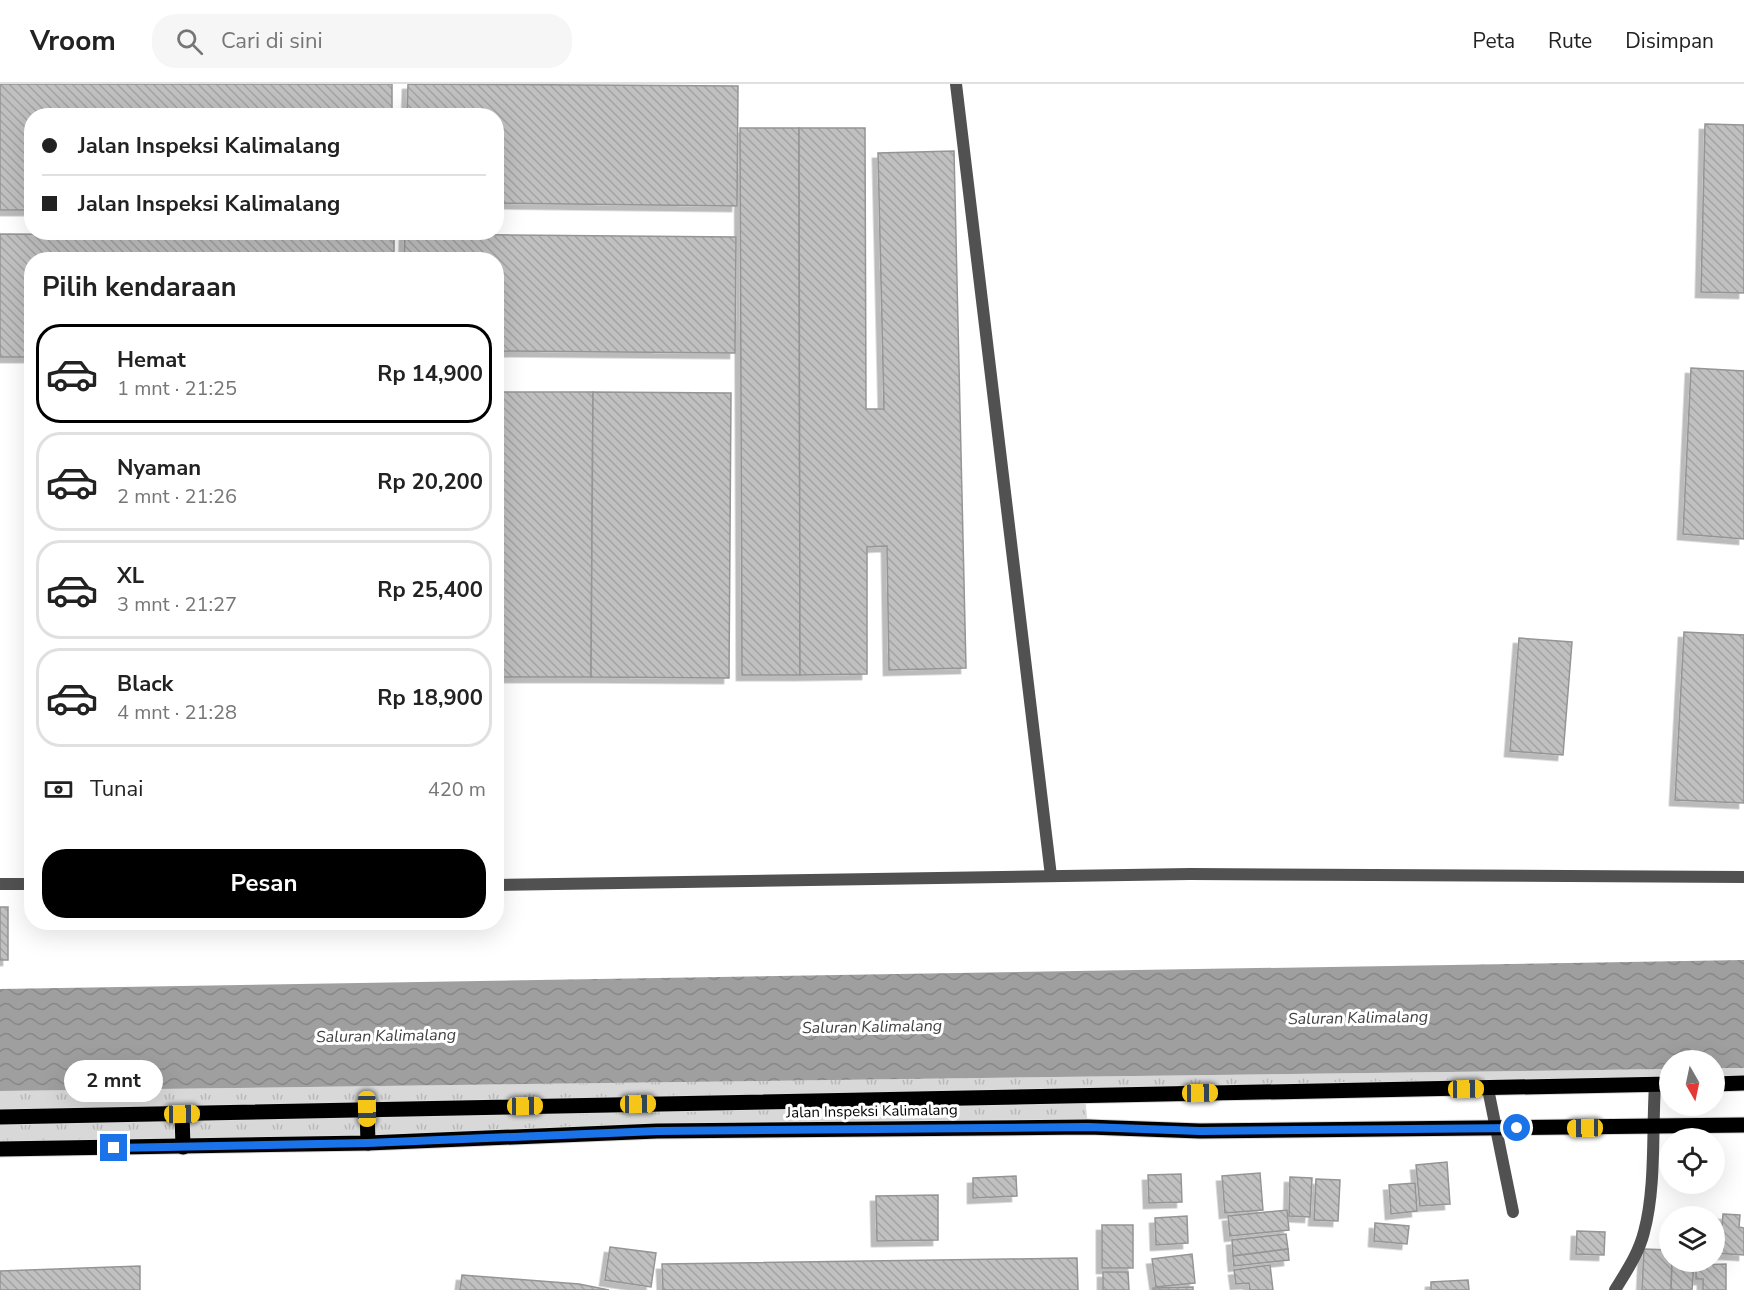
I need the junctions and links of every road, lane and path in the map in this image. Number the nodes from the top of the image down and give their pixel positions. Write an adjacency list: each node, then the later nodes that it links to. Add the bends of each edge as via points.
1 (956, 84): 2 (street)
2 (1051, 876): 3 (street); 6 (street)
3 (1744, 877)
4 (0, 884): 5 (street)
5 (24, 884)
6 (504, 885)
7 (1744, 1083): 9 (main road)
8 (1659, 1084): 10 (main road, Jalan Inspeksi Kalimalang)
9 (1725, 1084)
10 (1488, 1089): 12 (main road, Jalan Inspeksi Kalimalang); 17 (street)
11 (1659, 1098): 16 (street)
12 (367, 1109): 13 (main road, Jalan Inspeksi Kalimalang); 18 (main road)
13 (182, 1114): 14 (main road, Jalan Inspeksi Kalimalang); 19 (main road)
14 (0, 1117)
15 (1744, 1125): 16 (main road, Jalan Inspeksi Kalimalang)
16 (1653, 1126): 17 (main road, Jalan Inspeksi Kalimalang); 22 (street, via 1644,1234)
17 (1494, 1129): 18 (main road, Jalan Inspeksi Kalimalang, via 657,1131); 21 (street)
18 (368, 1143): 19 (main road, Jalan Inspeksi Kalimalang)
19 (183, 1147): 20 (main road, Jalan Inspeksi Kalimalang)
20 (0, 1149)
21 (1513, 1212)
22 (1615, 1290)

